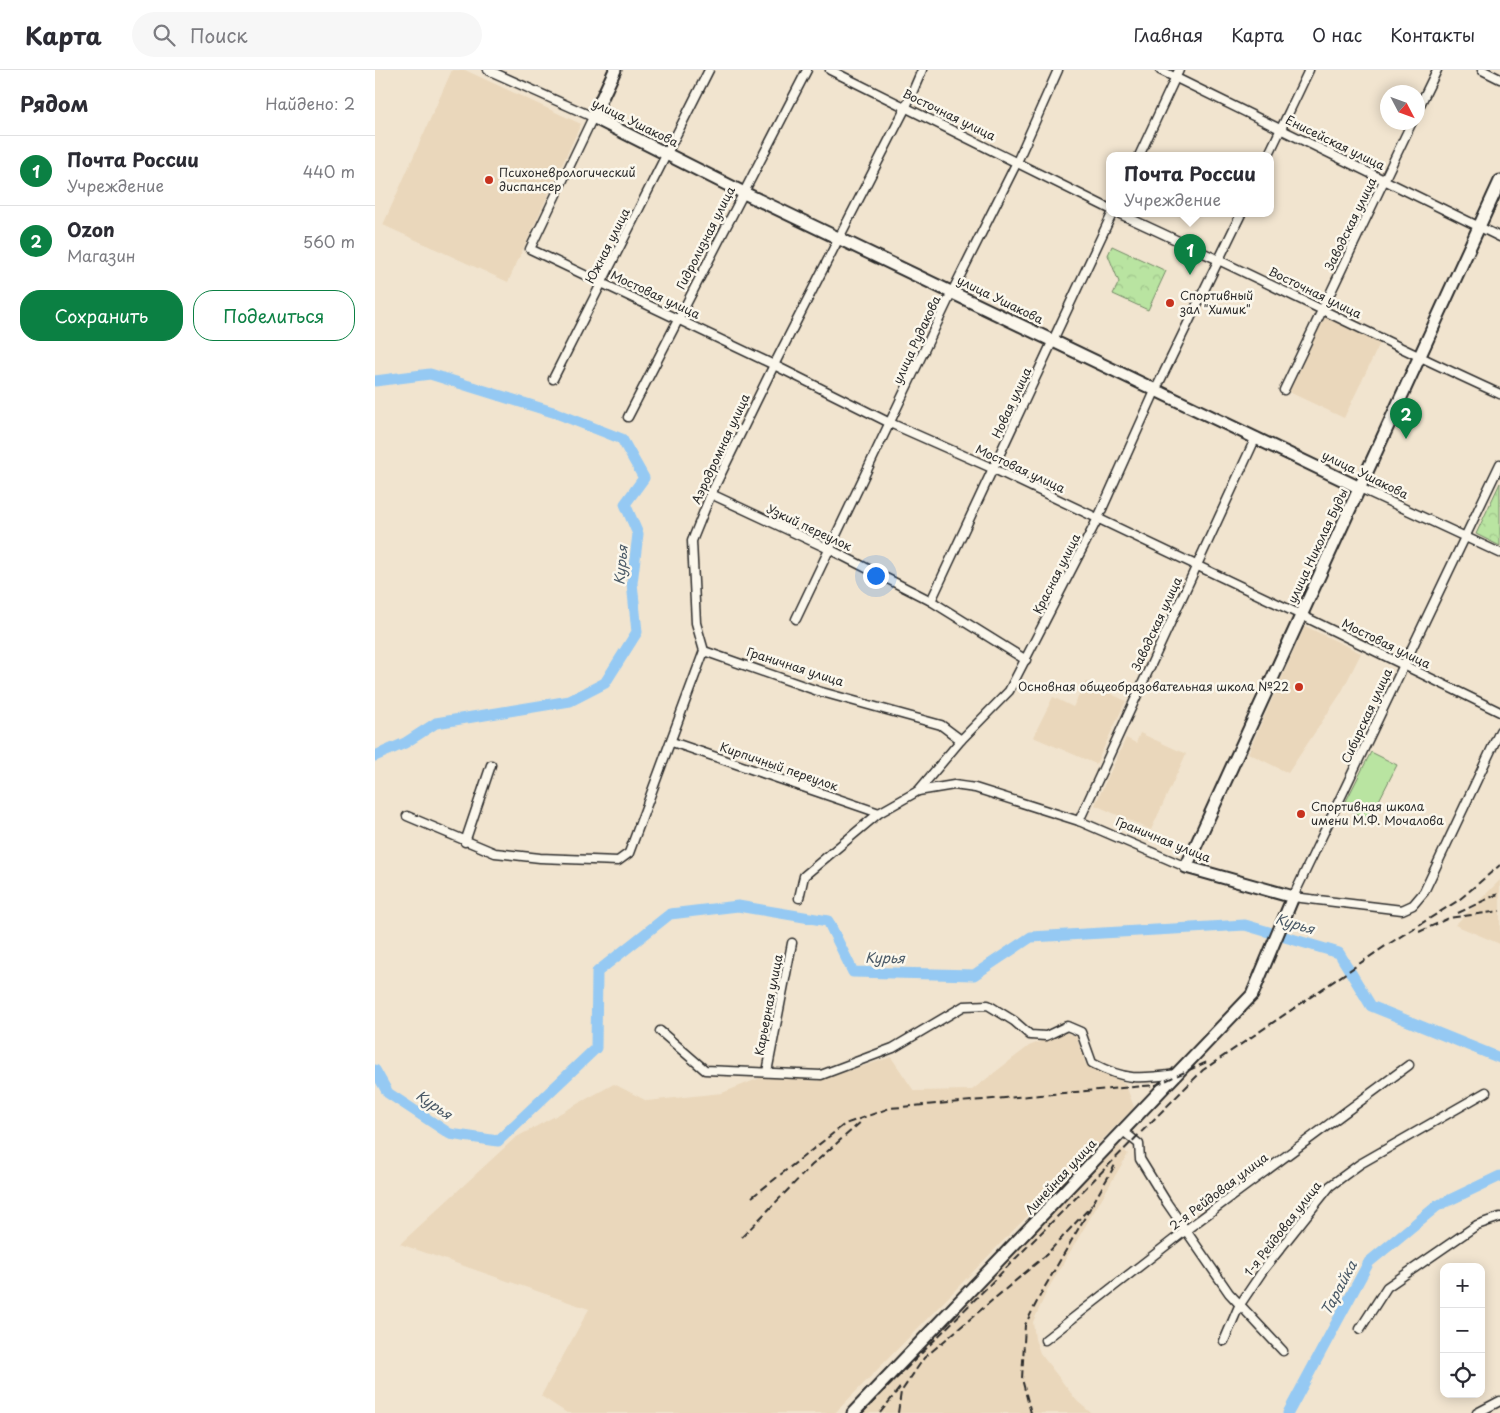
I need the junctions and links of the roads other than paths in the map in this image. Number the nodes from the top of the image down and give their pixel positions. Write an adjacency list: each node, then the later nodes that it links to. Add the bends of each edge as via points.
1 (488, 70): 16 (street, улица Ушакова)
2 (615, 70): 16 (street)
3 (709, 70): 21 (street, Южная улица)
4 (807, 70): 25 (street, Гидролизная улица)
5 (831, 70): 15 (street, Восточная улица)
6 (923, 70): 15 (street, Аэродромная улица)
7 (1058, 70): 22 (street, улица Рудакова)
8 (1160, 70): 12 (street, Енисейская улица)
9 (1309, 70): 17 (street)
10 (1437, 70): 14 (street)
11 (1482, 70): 13 (street)
12 (1177, 74): 17 (street, Енисейская улица); 19 (street)
13 (1500, 79)
14 (1425, 95)
15 (906, 107): 22 (street, Восточная улица); 32 (street, Аэродромная улица)
16 (593, 117): 21 (street, улица Ушакова); 34 (street, Мостовая улица, via 530,249)
17 (1281, 129): 20 (street); 23 (street, Енисейская улица)
18 (1408, 130): 23 (street, Заводская улица)
19 (1141, 152)
20 (1270, 152)
21 (668, 154): 25 (street, улица Ушакова); 34 (street, Южная улица)
22 (1017, 162): 26 (street, Восточная улица); 35 (street, улица Рудакова)
23 (1384, 180): 30 (street, Енисейская улица); 36 (street, Заводская улица)
24 (1500, 181): 30 (street, улица Николая Буды)
25 (742, 192): 32 (street, улица Ушакова); 37 (street, Гидролизная улица)
26 (1106, 207)
27 (1111, 217): 38 (street, Новая улица)
28 (1127, 217): 33 (street, Восточная улица)
29 (1240, 217): 33 (street, Красная улица)
30 (1478, 227): 31 (street, Енисейская улица); 39 (street, улица Николая Буды)
31 (1500, 237)
32 (840, 239): 35 (street, улица Ушакова); 40 (street, Аэродромная улица)
33 (1219, 259): 36 (street, Восточная улица); 42 (street, Красная улица)
34 (602, 283): 37 (street, Мостовая улица); 41 (street, Южная улица)
35 (952, 292): 38 (street, улица Ушакова); 46 (street, улица Рудакова)
36 (1322, 310): 39 (street, Восточная улица); 43 (street, Заводская улица)
37 (678, 319): 40 (street, Мостовая улица); 45 (street, Гидролизная улица)
38 (1053, 341): 42 (street, улица Ушакова); 49 (street, Новая улица)
39 (1419, 357): 44 (street, Восточная улица); 50 (street, улица Николая Буды)
40 (774, 365): 46 (street, Мостовая улица); 51 (street, Аэродромная улица)
41 (553, 379)
42 (1156, 389): 47 (street, улица Ушакова); 52 (street, Красная улица)
43 (1284, 390)
44 (1500, 394)
45 (628, 417)
46 (890, 423): 49 (street, Мостовая улица); 54 (street, улица Рудакова)
47 (1256, 437): 50 (street, улица Ушакова); 56 (street, Заводская улица)
48 (1500, 464): 53 (street, Сибирская улица)
49 (994, 469): 52 (street, Мостовая улица); 57 (street, Новая улица)
50 (1360, 488): 53 (street, улица Ушакова); 58 (street, улица Николая Буды)
51 (711, 494): 54 (street, Узкий переулок); 60 (street, Аэродромная улица, via 692,541 696,623)
52 (1098, 518): 56 (street, Мостовая улица); 61 (street, Красная улица)
53 (1465, 537): 55 (street, улица Ушакова); 62 (street, Сибирская улица)
54 (829, 549): 57 (street, Узкий переулок); 59 (street, улица Рудакова)
55 (1500, 554)
56 (1196, 565): 58 (street, Мостовая улица); 71 (street, Заводская улица)
57 (931, 601): 61 (street, Узкий переулок)
58 (1301, 615): 62 (street, Мостовая улица); 73 (street, улица Николая Буды)
59 (796, 619)
60 (704, 651): 65 (street, Граничная улица, via 818,690 941,725); 66 (street)
61 (1025, 660): 65 (street, Красная улица, via 1002,700)
62 (1403, 665): 63 (street, Мостовая улица); 74 (street, Сибирская улица)
63 (1500, 712)
64 (1500, 731): 74 (street, Граничная улица, via 1424,892 1413,905 1402,910)
65 (961, 740): 68 (street, Красная улица)
66 (672, 742): 69 (street, Кирпичный переулок); 72 (street, via 624,859 612,862 510,856 495,854)
67 (491, 765): 72 (street)
68 (918, 791): 69 (street, Красная улица); 71 (street, Граничная улица, via 964,785)
69 (879, 813): 75 (street, Красная улица, via 805,876)
70 (407, 816): 72 (street)
71 (1079, 821): 73 (street, Граничная улица)
72 (465, 842)
73 (1186, 867): 74 (street, Граничная улица)
74 (1293, 897): 80 (street, Линейная улица, via 1252,995)
75 (799, 898)
76 (792, 944): 79 (street, Карьерная улица)
77 (659, 1031): 79 (street, via 705,1070)
78 (1409, 1065): 84 (street, 2-я Рейдовая улица)
79 (767, 1072): 80 (street, via 821,1075 893,1048 965,1006 988,1006 1014,1020 1030,1035 1046,1036 1067,1026 1081,1032 1092,1063 1114,1075 1141,1079)
80 (1177, 1074): 82 (street, Линейная улица)
81 (1486, 1092): 85 (street, 1-я Рейдовая улица, via 1360,1164 1330,1186)
82 (1123, 1131): 84 (street, via 1139,1144 1140,1159); 91 (street, Линейная улица)
83 (1500, 1217): 86 (street, via 1477,1225 1387,1287)
84 (1186, 1230): 85 (street); 87 (street, 2-я Рейдовая улица)
85 (1239, 1306): 88 (street, 1-я Рейдовая улица); 89 (street)
86 (1360, 1329)
87 (1045, 1340)
88 (1224, 1340)
89 (1283, 1351)
90 (1500, 1401): 92 (street)
91 (853, 1413)
92 (1477, 1413)

